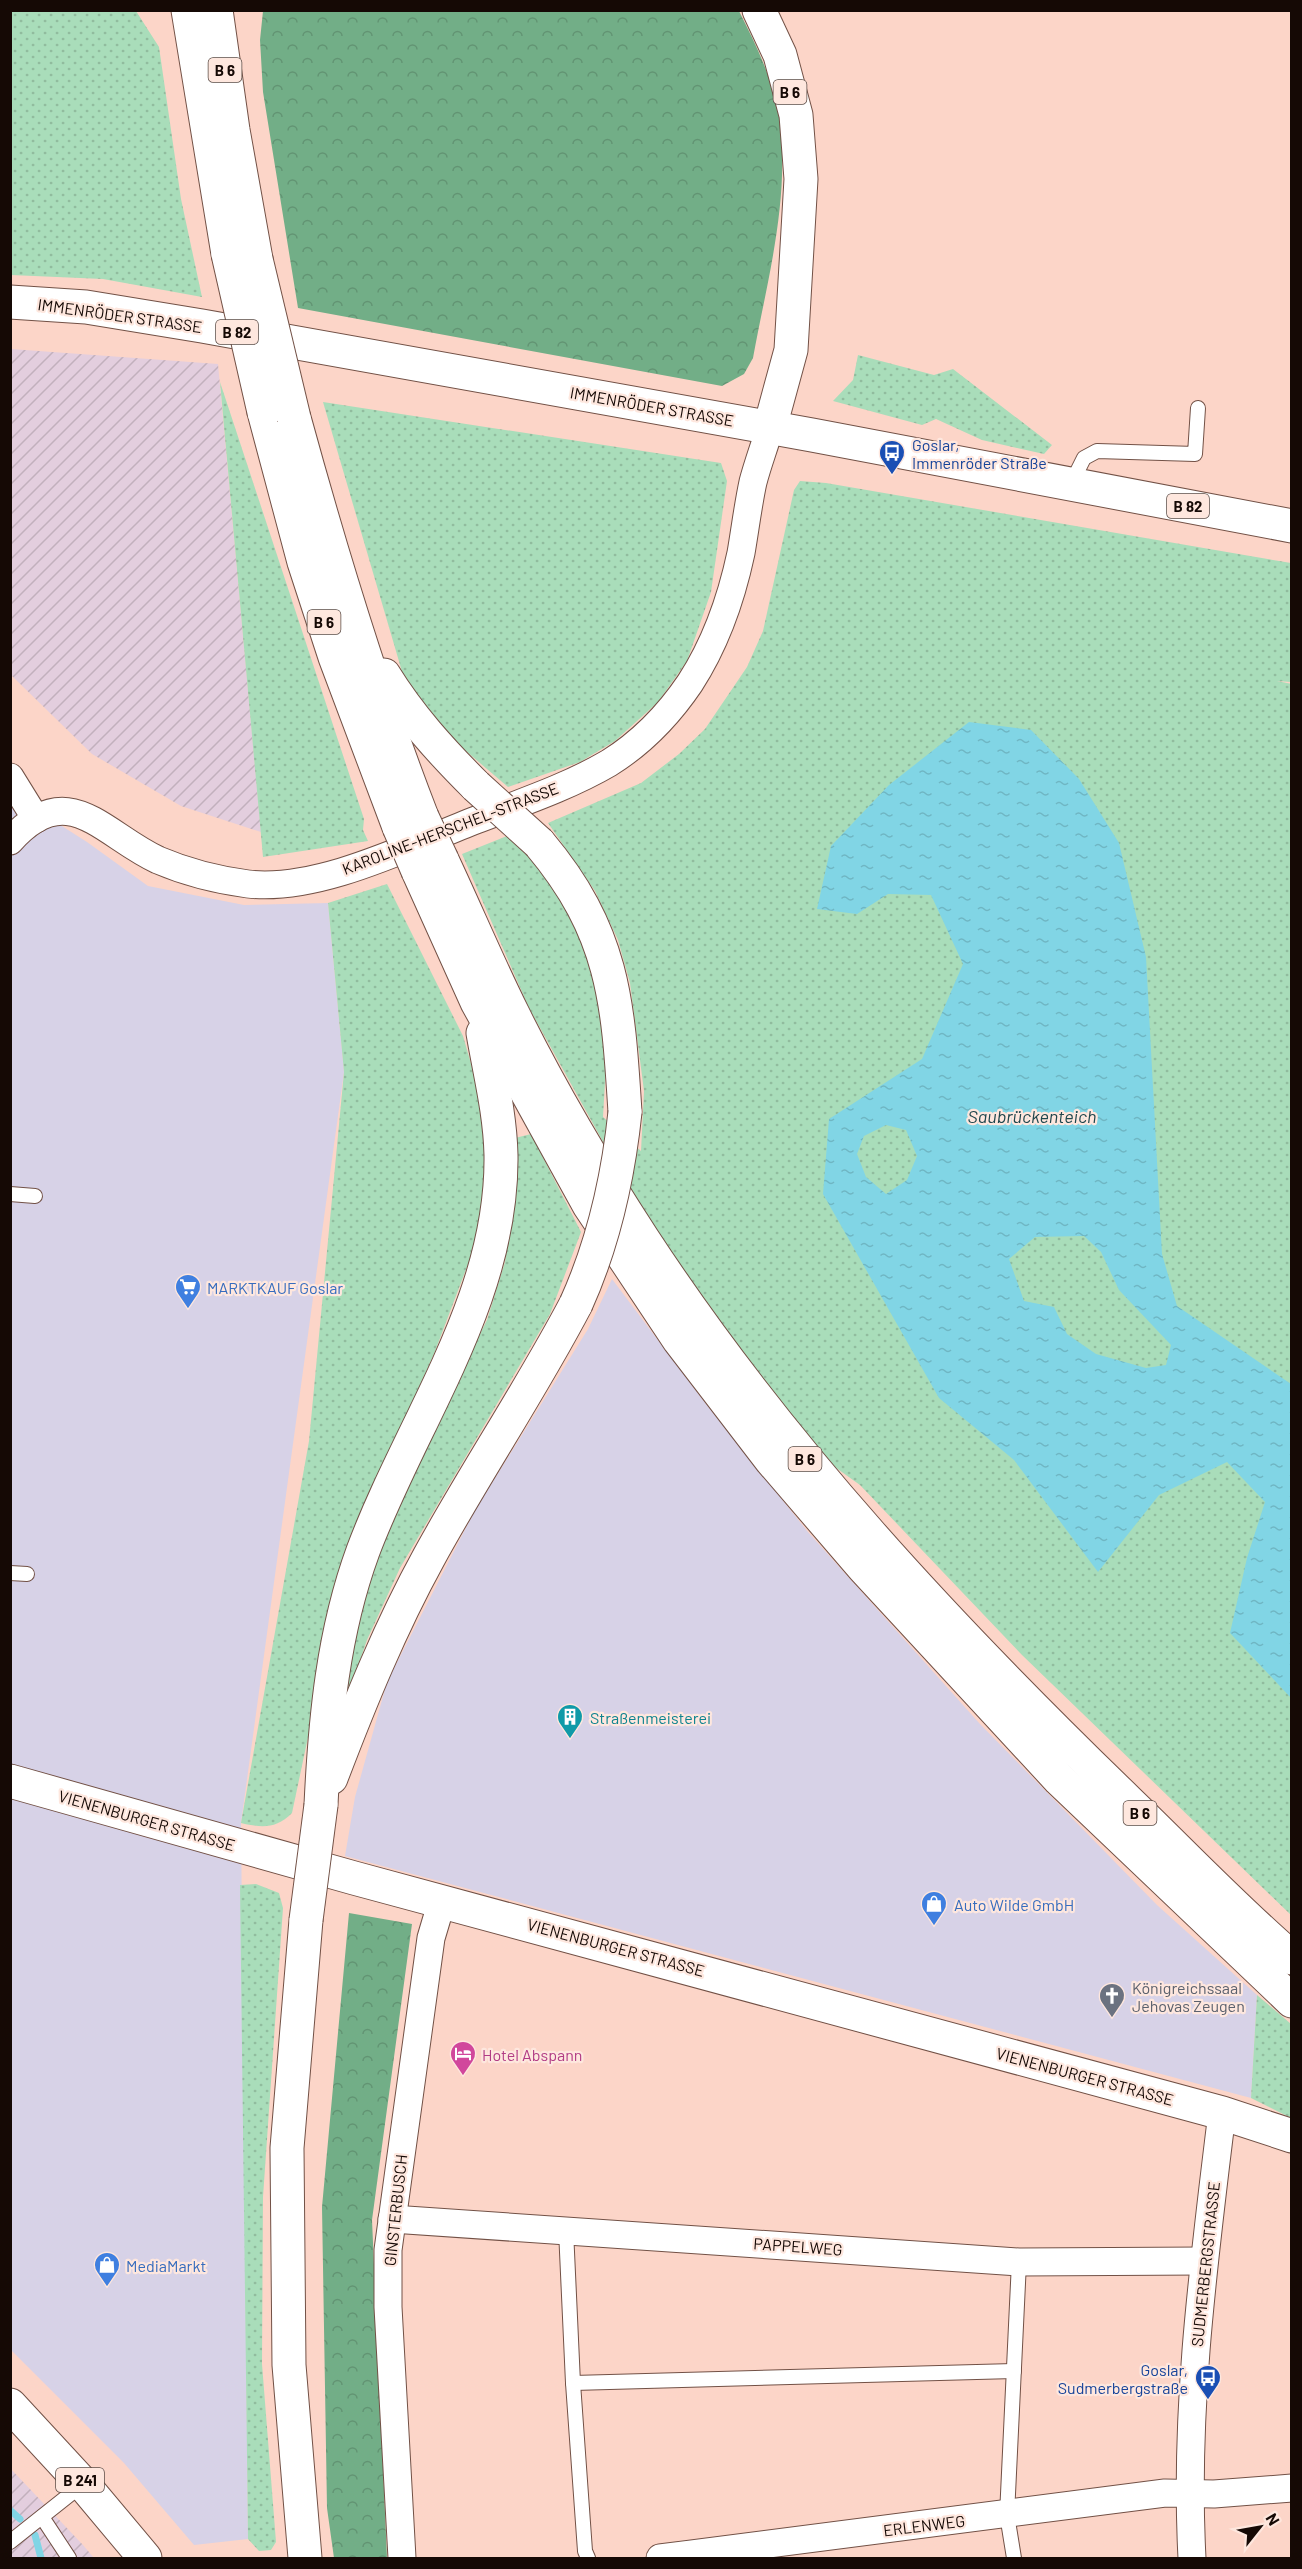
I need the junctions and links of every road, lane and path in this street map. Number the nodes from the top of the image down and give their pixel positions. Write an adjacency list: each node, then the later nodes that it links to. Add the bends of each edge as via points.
1 (166, 10): 6 (main road)
2 (188, 10): 6 (main road, B 6)
3 (216, 10): 7 (main road, B 6)
4 (240, 10): 7 (main road, B 6)
5 (759, 10): 12 (main road, B 6, via 780,55 796,115 801,179 791,350)
6 (196, 74): 8 (main road, B 6)
7 (233, 130): 8 (main road, B 6)
8 (242, 257): 11 (main road, B 6, bridge)
9 (10, 302): 12 (main road, IMMENRÖDER STRASSE / B 82, via 86,307)
10 (1198, 408): 13 (lane, via 1195,454 1097,451 1084,458)
11 (279, 415): 15 (main road, B 6); 18 (main road, B 6, via 304,562 335,657)
12 (764, 426): 13 (main road, IMMENRÖDER STRASSE / B 82); 17 (street, KAROLINE-HERSCHEL-STRASSE, via 743,537 721,624 674,705 610,762 526,801 375,859 285,885 248,884 187,871 156,859 77,812 47,812)
13 (1071, 483): 14 (main road, IMMENRÖDER STRASSE / B 82)
14 (1292, 526)
15 (351, 617): 18 (main road, B 6, via 390,735); 27 (main road, bridge, via 407,712 435,746 539,843 574,891 605,955 614,991 625,1112 608,1220 576,1304 430,1556 384,1644)
16 (10, 777): 17 (street)
17 (36, 819): 19 (street)
18 (411, 822): 20 (main road, B 6, bridge)
19 (10, 841)
20 (430, 866): 21 (main road, B 6); 29 (main road, B 6, via 594,1160 641,1236 700,1324 798,1452 881,1549 991,1664)
21 (477, 1002): 27 (main road, via 498,1110 499,1199 485,1270 458,1347 363,1551 343,1620 324,1722); 30 (main road, B 6, via 589,1205 679,1340 771,1460 871,1576 1059,1779)
22 (10, 1194): 23 (lane)
23 (35, 1196)
24 (10, 1573): 25 (lane)
25 (27, 1574)
26 (10, 1781): 28 (main road, VIENENBURGER STRASSE)
27 (321, 1805): 48 (main road, bridge, via 306,1920 287,2148 289,2365)
28 (442, 1901): 31 (main road, VIENENBURGER STRASSE, via 580,1933); 33 (street, GINSTERBUSCH, via 432,1938)
29 (1292, 1958)
30 (1292, 2001)
31 (1222, 2113): 32 (main road, VIENENBURGER STRASSE); 35 (street, SUDMERBERGSTRASSE)
32 (1292, 2136)
33 (392, 2219): 34 (street, PAPPELWEG); 49 (street, GINSTERBUSCH, via 388,2307)
34 (566, 2230): 36 (street, PAPPELWEG); 38 (lane)
35 (1204, 2261): 36 (street, PAPPELWEG); 42 (street, SUDMERBERGSTRASSE)
36 (1019, 2262): 37 (lane)
37 (1014, 2371): 38 (lane); 43 (lane)
38 (573, 2383): 50 (lane)
39 (10, 2405): 40 (main road, B 241)
40 (83, 2484): 44 (lane); 47 (main road, B 241)
41 (1292, 2488): 42 (street, ERLENWEG)
42 (1189, 2492): 43 (street, ERLENWEG); 53 (street, SUDMERBERGSTRASSE)
43 (1007, 2515): 51 (street, ERLENWEG); 52 (lane)
44 (42, 2517): 45 (lane); 46 (lane)
45 (10, 2542)
46 (69, 2559)
47 (145, 2559)
48 (305, 2559)
49 (402, 2559)
50 (588, 2559)
51 (660, 2559)
52 (1014, 2559)
53 (1192, 2559)

